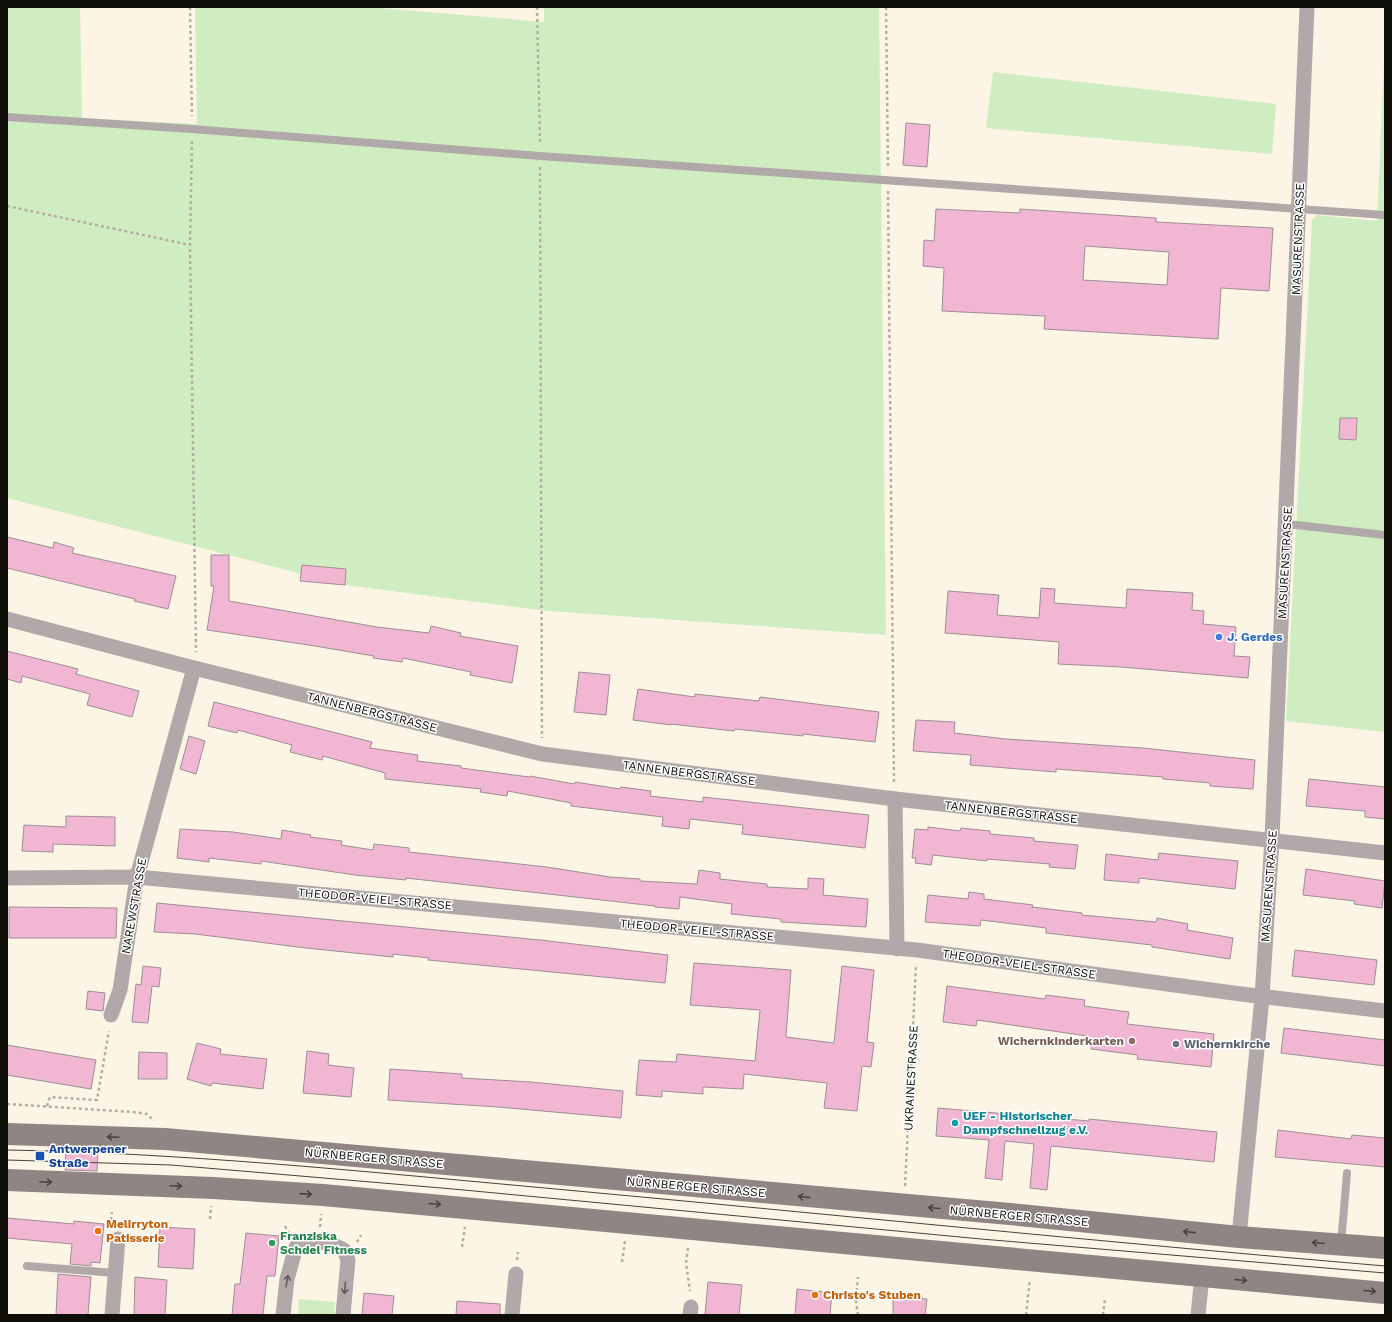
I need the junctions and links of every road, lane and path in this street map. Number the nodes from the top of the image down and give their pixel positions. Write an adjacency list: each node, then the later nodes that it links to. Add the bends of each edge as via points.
1 (190, 7): 6 (path)
2 (538, 7): 7 (path)
3 (886, 7): 8 (path)
4 (1307, 7): 10 (street, MASURENSTRASSE)
5 (7, 116): 6 (lane)
6 (192, 129): 7 (lane); 12 (path)
7 (540, 156): 8 (lane); 17 (path)
8 (888, 181): 10 (lane); 18 (path)
9 (7, 206): 12 (path)
10 (1300, 208): 11 (lane); 13 (street, MASURENSTRASSE)
11 (1385, 215)
12 (190, 245): 16 (path, via 197,651)
13 (1287, 524): 14 (lane); 19 (street, MASURENSTRASSE)
14 (1385, 535)
15 (7, 619): 16 (street, TANNENBERGSTRASSE)
16 (194, 668): 17 (street, TANNENBERGSTRASSE); 21 (street, NAREWSTRASSE)
17 (542, 754): 18 (street, TANNENBERGSTRASSE)
18 (894, 800): 19 (street, TANNENBERGSTRASSE); 23 (street)
19 (1272, 839): 20 (street, TANNENBERGSTRASSE); 25 (street, MASURENSTRASSE)
20 (1385, 853)
21 (137, 877): 22 (street, THEODOR-VEIEL-STRASSE); 23 (street, THEODOR-VEIEL-STRASSE); 27 (street, NAREWSTRASSE, via 120,990)
22 (7, 878)
23 (897, 949): 24 (street, THEODOR-VEIEL-STRASSE)
24 (917, 950): 25 (street, THEODOR-VEIEL-STRASSE); 34 (path, UKRAINESTRASSE)
25 (1262, 997): 26 (street, THEODOR-VEIEL-STRASSE); 36 (street, MASURENSTRASSE)
26 (1385, 1011)
27 (111, 1015): 29 (path, via 97,1100 50,1097)
28 (7, 1104): 29 (path)
29 (47, 1106): 30 (path, via 133,1112 146,1114)
30 (155, 1121)
31 (7, 1134): 34 (main road, NÜRNBERGER STRASSE, one-way to 31, via 166,1139)
32 (1347, 1173): 38 (lane)
33 (7, 1180): 35 (main road, one-way to 35, via 323,1195)
34 (904, 1206): 36 (main road, NÜRNBERGER STRASSE, one-way to 34)
35 (690, 1228): 43 (main road); 48 (path, via 686,1263 692,1299)
36 (1239, 1237): 38 (main road, NÜRNBERGER STRASSE, one-way to 36)
37 (118, 1239): 41 (street)
38 (1341, 1245): 39 (main road, NÜRNBERGER STRASSE)
39 (1385, 1248)
40 (27, 1266): 41 (lane)
41 (115, 1273): 49 (street)
42 (516, 1274): 52 (street)
43 (1202, 1276): 46 (main road, one-way to 46); 56 (street)
44 (858, 1277): 53 (path)
45 (1028, 1291): 54 (path)
46 (1385, 1293)
47 (1105, 1298): 55 (path)
48 (690, 1311)
49 (112, 1315)
50 (283, 1315): 51 (street, one-way to 51, via 287,1279 296,1247 316,1241 334,1244 344,1250 348,1260)
51 (343, 1315)
52 (512, 1315)
53 (858, 1315)
54 (1026, 1315)
55 (1103, 1315)
56 (1198, 1315)

